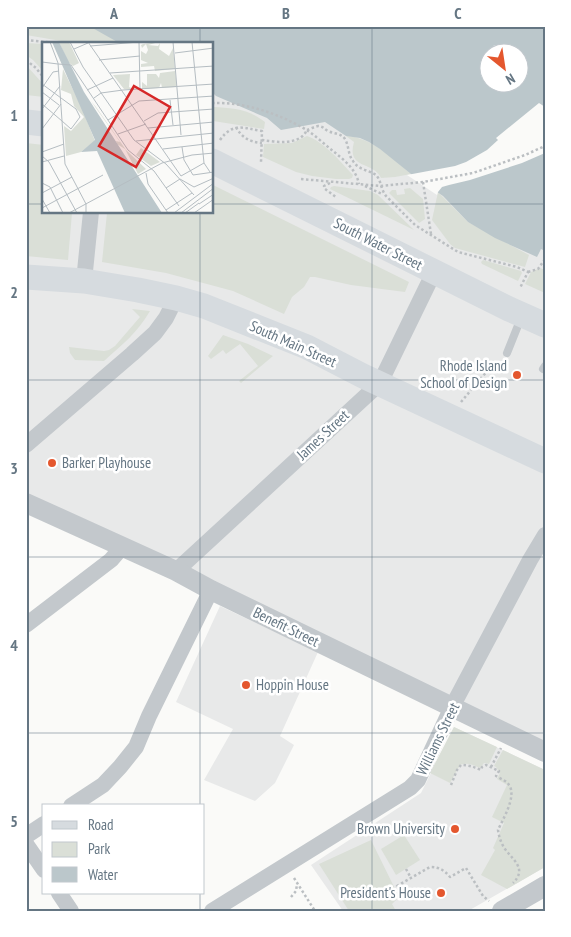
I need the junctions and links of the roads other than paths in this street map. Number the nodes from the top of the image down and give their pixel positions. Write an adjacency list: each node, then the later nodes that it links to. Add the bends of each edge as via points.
1 (26, 122): 2 (main road)
2 (42, 124)
3 (216, 150): 5 (main road, South Water Street)
4 (91, 214): 7 (street)
5 (434, 272): 9 (main road, South Water Street); 12 (street, James Street)
6 (26, 277): 7 (main road, South Main Street)
7 (84, 281): 8 (main road, South Main Street)
8 (176, 298): 12 (main road, South Main Street, via 307,347); 13 (street, via 154,333)
9 (522, 316): 10 (main road, South Water Street); 11 (lane)
10 (545, 325)
11 (507, 353)
12 (380, 383): 14 (main road, South Main Street); 18 (street, James Street)
13 (26, 446)
14 (545, 461)
15 (26, 503): 17 (street, Benefit Street)
16 (545, 535): 21 (street, Williams Street)
17 (123, 546): 18 (street, Benefit Street); 20 (street, via 111,560)
18 (176, 571): 19 (street, Benefit Street)
19 (211, 590): 21 (street, Benefit Street); 23 (street, via 136,747 103,785)
20 (26, 625)
21 (452, 707): 22 (street, Benefit Street); 32 (street, Williams Street, via 418,780 410,788)
22 (545, 752)
23 (75, 804)
24 (42, 825): 25 (street)
25 (26, 836)
26 (26, 844): 27 (street)
27 (42, 867)
28 (545, 886): 30 (street)
29 (60, 894): 31 (street)
30 (497, 907)
31 (71, 911)
32 (212, 911)

